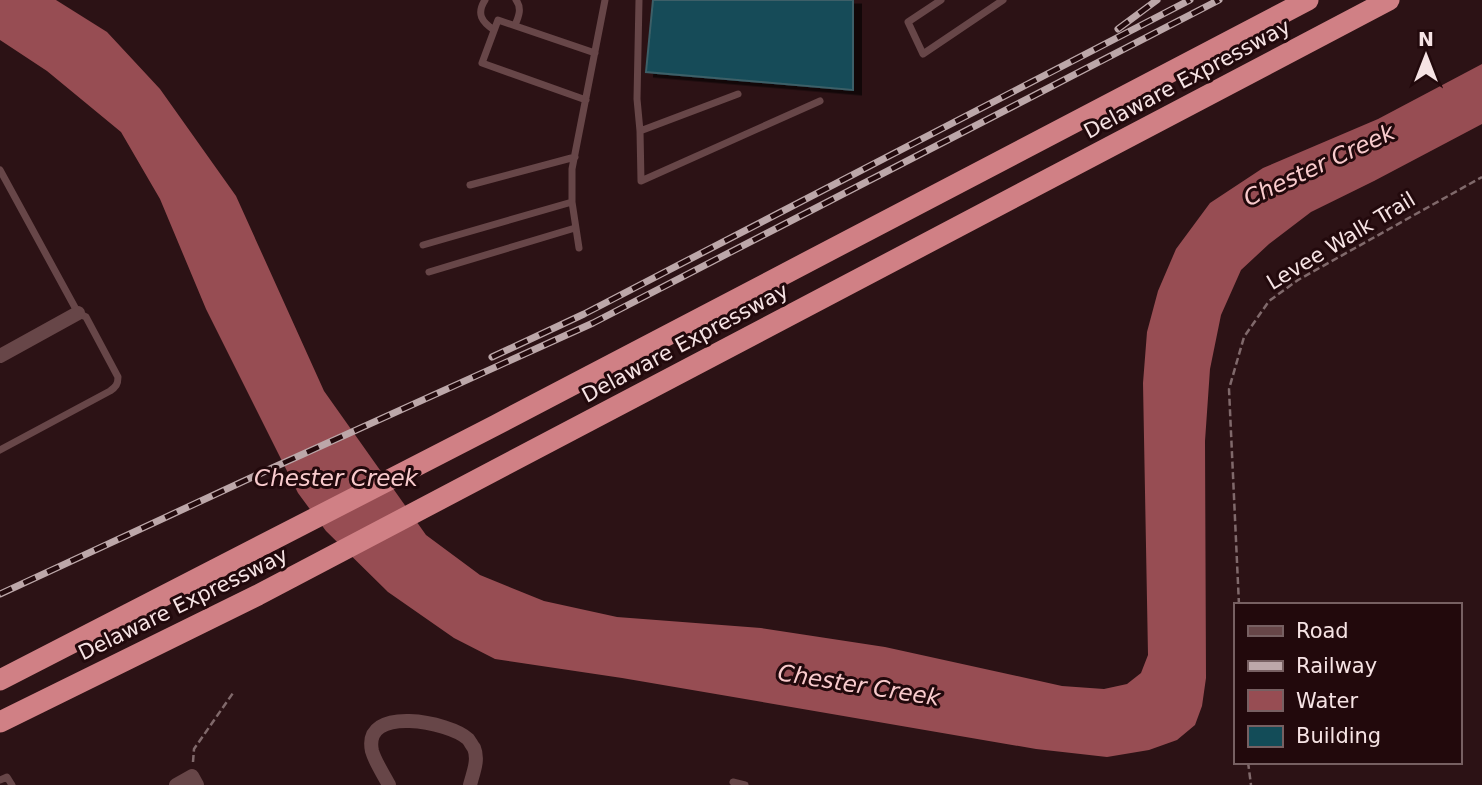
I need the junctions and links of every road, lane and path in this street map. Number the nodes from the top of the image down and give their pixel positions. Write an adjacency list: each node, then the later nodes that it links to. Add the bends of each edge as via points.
1 (485, 0): 11 (lane, via 481,14)
2 (516, 0): 10 (lane, via 520,15)
3 (605, 0): 13 (lane)
4 (639, 0): 17 (lane)
5 (941, 0): 6 (lane, via 908,22 923,54)
6 (1003, 0)
7 (1308, 0): 31 (highway, Delaware Expressway)
8 (1390, 0): 12 (highway, Delaware Expressway)
9 (1408, 0): 12 (highway)
10 (515, 25): 11 (lane, via 498,20); 13 (lane)
11 (494, 30): 15 (lane, via 482,63)
12 (1314, 40): 33 (highway, Delaware Expressway, via 258,595)
13 (595, 53): 15 (lane)
14 (737, 94): 17 (lane)
15 (586, 100): 18 (lane)
16 (820, 101): 17 (lane, via 641,181)
17 (640, 131)
18 (575, 157): 21 (lane); 22 (lane)
19 (0, 170): 27 (lane)
20 (1482, 177): 30 (path, Levee Walk Trail, via 1298,280 1269,301 1244,337 1229,389)
21 (470, 185)
22 (572, 202): 23 (lane); 24 (lane)
23 (575, 228): 25 (lane); 26 (lane)
24 (423, 245)
25 (579, 248)
26 (429, 272)
27 (78, 313): 28 (street); 29 (lane, via 86,317 115,369 116,387)
28 (0, 356)
29 (1, 447)
30 (1239, 603)
31 (0, 680)
32 (233, 693): 36 (path, via 194,749)
33 (0, 722)
34 (1248, 764): 43 (path)
35 (0, 780): 38 (lane, via 7,777)
36 (195, 780): 39 (street)
37 (733, 782): 42 (lane)
38 (12, 785)
39 (176, 785)
40 (389, 785): 41 (street, via 372,750 373,733 383,724 410,720 454,731 469,740 476,765)
41 (470, 785)
42 (746, 785)
43 (1251, 785)

